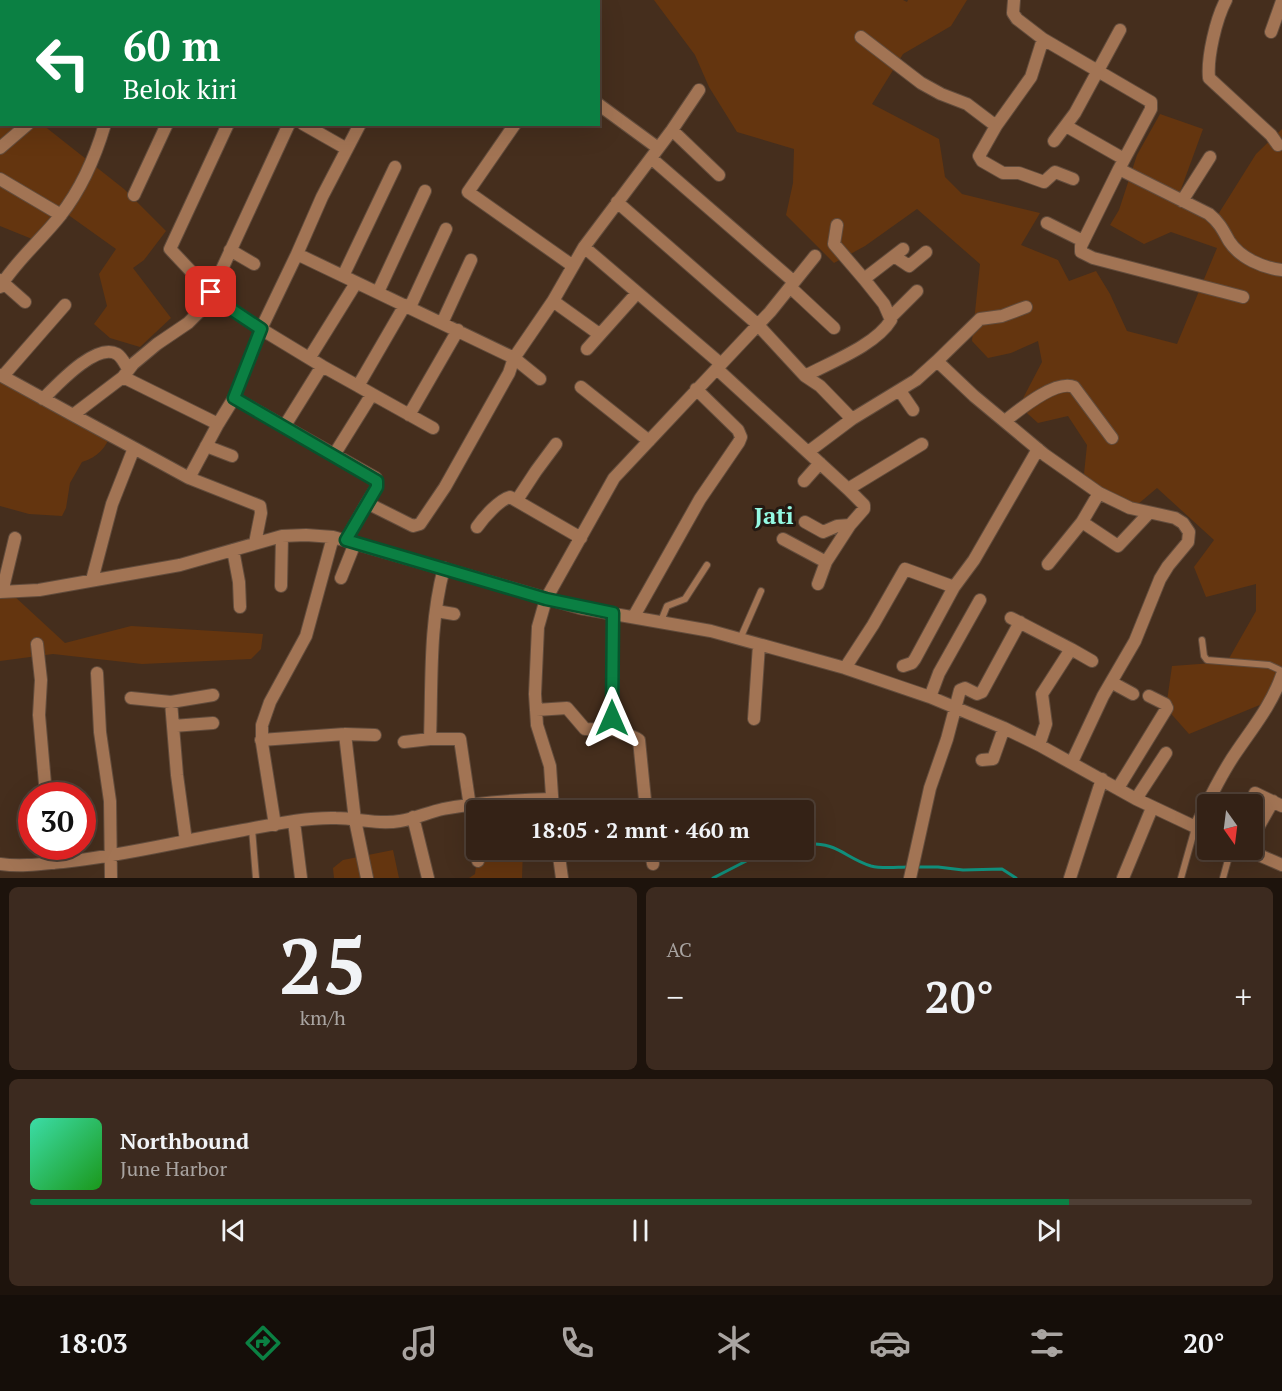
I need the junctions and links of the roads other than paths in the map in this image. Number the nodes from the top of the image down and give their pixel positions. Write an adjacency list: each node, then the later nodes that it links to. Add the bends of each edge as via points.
1 (1014, 0): 7 (street, via 1013,13 1017,19)
2 (1227, 0): 23 (street, via 1215,25 1209,68 1212,82)
3 (1282, 1): 5 (street)
4 (1120, 30): 8 (street)
5 (1270, 32)
6 (861, 38): 18 (street, via 921,83 968,104)
7 (1043, 39): 8 (street); 18 (street, via 1031,77)
8 (1097, 72): 19 (street); 28 (street, via 1151,102)
9 (699, 90): 21 (street)
10 (600, 106): 26 (street)
11 (26, 126): 24 (street)
12 (104, 126): 37 (street, via 87,174)
13 (166, 126): 34 (street)
14 (227, 126): 57 (street, via 170,249)
15 (288, 126): 43 (street)
16 (308, 126): 25 (street)
17 (359, 126): 25 (street)
18 (996, 126): 32 (street, via 979,156 982,161 1002,173 1044,182 1054,172)
19 (1066, 126): 22 (street); 28 (street)
20 (508, 127): 49 (street, via 468,192)
21 (672, 130): 26 (street); 30 (street)
22 (1054, 141)
23 (1278, 145)
24 (0, 147)
25 (348, 149): 45 (street)
26 (654, 153): 36 (street); 55 (street)
27 (1210, 157): 35 (street)
28 (1122, 164): 35 (street); 41 (street)
29 (395, 167): 51 (street)
30 (719, 175)
31 (0, 178): 37 (street)
32 (1073, 179)
33 (425, 191): 58 (street)
34 (134, 195)
35 (1182, 201): 50 (street, via 1209,214 1235,247 1250,259)
36 (617, 202): 42 (street); 68 (street)
37 (61, 215): 54 (street)
38 (1047, 224): 41 (street)
39 (837, 225): 52 (street, via 834,244)
40 (446, 229): 64 (street)
41 (1083, 242): 60 (street, via 1081,252 1093,258)
42 (584, 247): 49 (street); 59 (street)
43 (230, 250): 48 (street); 57 (street)
44 (926, 252): 52 (street, via 909,266 898,252)
45 (297, 254): 51 (street); 70 (street)
46 (815, 256): 55 (street)
47 (471, 260): 67 (street)
48 (254, 264)
49 (573, 266): 61 (street)
50 (1282, 270)
51 (343, 276): 53 (street)
52 (864, 279): 66 (street)
53 (356, 282): 58 (street); 74 (street)
54 (1, 283): 62 (street)
55 (792, 284): 68 (street); 69 (street)
56 (917, 291): 66 (street)
57 (211, 292): 70 (street); 79 (street, via 196,316)
58 (378, 292): 64 (street)
59 (637, 293): 72 (street); 78 (street)
60 (1243, 297)
61 (553, 301): 72 (street); 75 (street)
62 (25, 302)
63 (65, 305): 80 (street)
64 (408, 306): 67 (street); 83 (street)
65 (1026, 307): 76 (street, via 976,322)
66 (890, 318): 81 (street, via 870,339)
67 (442, 322): 71 (street)
68 (757, 324): 78 (street); 81 (street)
69 (834, 328)
70 (261, 329): 74 (street); 88 (street)
71 (458, 330): 75 (street); 92 (street)
72 (599, 334): 73 (street)
73 (587, 349)
74 (310, 357): 77 (street)
75 (514, 358): 82 (street); 114 (street, via 445,487 420,524 413,526)
76 (937, 361): 86 (street); 94 (street)
77 (322, 366): 83 (street); 96 (street)
78 (719, 366): 85 (street); 105 (street)
79 (125, 373): 89 (street, via 121,358 109,351 100,352 63,379); 91 (street); 95 (street)
80 (2, 376): 89 (street)
81 (805, 376): 93 (street)
82 (540, 379)
83 (358, 386): 87 (street)
84 (581, 387): 99 (street)
85 (696, 389): 99 (street); 145 (street, via 741,437 700,499)
86 (900, 391): 90 (street); 93 (street)
87 (372, 394): 92 (street); 106 (street)
88 (234, 398): 95 (street); 96 (street)
89 (44, 399): 91 (street)
90 (913, 410)
91 (73, 415): 103 (street)
92 (409, 415): 97 (street)
93 (852, 419): 105 (street)
94 (1005, 421): 98 (street, via 1046,393 1070,385); 104 (street)
95 (218, 424): 102 (street)
96 (284, 427): 106 (street)
97 (433, 428)
98 (1112, 438)
99 (649, 441): 123 (street, via 614,478)
100 (556, 444): 113 (street)
101 (922, 444): 111 (street)
102 (206, 446): 107 (street); 109 (street)
103 (134, 448): 109 (street); 133 (street, via 112,504)
104 (1038, 449): 112 (street); 136 (street, via 974,560)
105 (808, 452): 108 (street)
106 (334, 455): 114 (street, via 377,481)
107 (232, 456)
108 (820, 463): 110 (street); 111 (street)
109 (189, 478): 126 (street, via 260,506)
110 (804, 481)
111 (848, 489): 118 (street, via 865,508)
112 (1099, 493): 115 (street); 117 (street)
113 (517, 500): 119 (street, via 505,498); 123 (street)
114 (367, 503): 125 (street)
115 (1149, 513): 117 (street, via 1118,546); 157 (street, via 1175,518 1188,528 1190,536 1160,579 1135,641)
116 (805, 522): 118 (street, via 823,532)
117 (1082, 522): 129 (street)
118 (850, 525): 128 (street)
119 (477, 527)
120 (282, 536): 121 (street); 126 (street); 135 (street)
121 (333, 537): 125 (street); 174 (street, via 306,636 265,714)
122 (15, 538): 138 (street)
123 (581, 538): 139 (street)
124 (783, 539): 128 (street)
125 (350, 541): 131 (street); 132 (street)
126 (255, 543): 127 (street)
127 (233, 550): 133 (street, via 180,565); 141 (street)
128 (826, 562): 134 (street)
129 (1048, 564)
130 (707, 565): 146 (lane, via 687,596 667,606)
131 (444, 568): 139 (street); 142 (street)
132 (341, 578)
133 (92, 580): 138 (street)
134 (818, 584)
135 (281, 586)
136 (954, 587): 153 (street, via 915,659); 154 (street, via 905,569)
137 (761, 591): 147 (lane)
138 (1, 592)
139 (546, 599): 143 (street); 165 (street, via 538,627)
140 (980, 600): 161 (street)
141 (240, 607)
142 (435, 611): 144 (street); 173 (street)
143 (613, 613): 145 (street); 170 (street, via 612,718)
144 (454, 614)
145 (634, 616): 146 (street)
146 (661, 621): 147 (street)
147 (740, 639): 150 (street)
148 (1202, 640): 156 (lane, via 1207,660 1269,665)
149 (38, 644): 181 (street)
150 (759, 645): 154 (street); 166 (street)
151 (1071, 649): 152 (street); 164 (street, via 1015,620 982,692 961,689); 176 (street, via 1042,694 1046,724)
152 (1092, 661)
153 (903, 666)
154 (845, 668): 161 (street)
155 (97, 673): 199 (street, via 110,801)
156 (1282, 673): 196 (street, via 1261,719 1216,785)
157 (1111, 682): 158 (street); 179 (street)
158 (1133, 694)
159 (213, 695): 163 (street)
160 (1149, 696): 182 (street, via 1167,708)
161 (930, 697): 164 (street)
162 (131, 699): 163 (street)
163 (171, 702): 168 (street)
164 (955, 706): 169 (street); 213 (street, via 930,788)
165 (536, 710): 170 (street, via 567,708 585,729); 186 (street, via 550,766)
166 (754, 719)
167 (213, 723): 168 (street)
168 (172, 726): 198 (street)
169 (1004, 728): 176 (street); 178 (street, via 993,759)
170 (616, 730): 187 (street, via 639,740)
171 (345, 734): 172 (street); 174 (street); 192 (street)
172 (375, 735)
173 (430, 739): 175 (street); 185 (street, via 460,739)
174 (261, 740): 195 (street)
175 (404, 742)
176 (1039, 745): 179 (street)
177 (1166, 753): 184 (street)
178 (982, 760)
179 (1072, 762): 180 (street)
180 (1102, 779): 182 (street); 214 (street)
181 (45, 782)
182 (1118, 788): 184 (street)
183 (1255, 793): 188 (street)
184 (1136, 799): 190 (street)
185 (467, 800)
186 (552, 800)
187 (645, 800)
188 (1278, 804): 194 (street)
189 (466, 805): 191 (street)
190 (1152, 808): 196 (street); 215 (street)
191 (413, 817): 192 (street, via 381,822); 212 (street)
192 (355, 820): 193 (street); 211 (street)
193 (294, 822): 195 (street); 210 (street)
194 (1263, 824)
195 (275, 825): 197 (street)
196 (1195, 828): 216 (lane)
197 (252, 829): 198 (street); 209 (lane)
198 (186, 841): 199 (street)
199 (111, 856): 204 (street); 208 (street)
200 (1263, 857): 207 (street)
201 (54, 860): 204 (street)
202 (652, 860): 206 (street)
203 (1228, 860): 217 (lane)
204 (54, 863): 205 (street)
205 (0, 864)
206 (652, 864)
207 (1282, 865)
208 (111, 878)
209 (256, 878)
210 (301, 878)
211 (367, 878)
212 (428, 878)
213 (910, 878)
214 (1070, 878)
215 (1123, 878)
216 (1182, 878)
217 (1224, 878)

